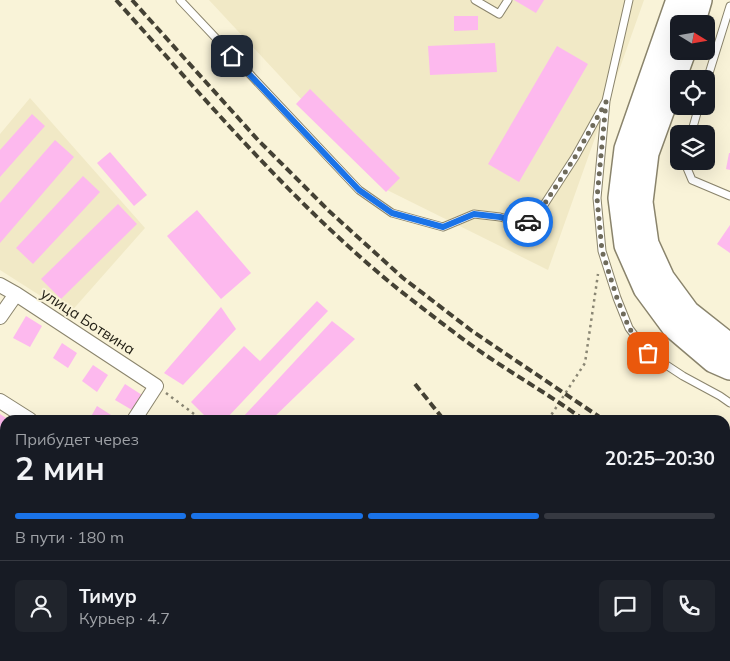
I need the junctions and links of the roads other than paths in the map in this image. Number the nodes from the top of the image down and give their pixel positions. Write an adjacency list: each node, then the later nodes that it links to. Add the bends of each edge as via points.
1 (180, 0): 11 (lane, via 359,190 392,213 443,227 474,214 525,224 538,214)
2 (475, 0): 3 (lane, via 499,14)
3 (508, 0)
4 (629, 0): 11 (lane)
5 (679, 0): 18 (highway, via 627,149 621,198 627,246 646,288 674,326 714,360)
6 (699, 0): 8 (highway)
7 (730, 6): 10 (lane)
8 (695, 15)
9 (679, 60): 17 (highway, via 646,153 640,202 646,244 662,279 687,313)
10 (710, 70)
11 (606, 102): 20 (lane, via 597,198 602,251 629,328 648,353)
12 (688, 170): 13 (lane, via 692,180)
13 (730, 196)
14 (0, 285): 15 (street, улица Ботвина)
15 (16, 294): 16 (street); 22 (street, улица Ботвина, via 156,386)
16 (0, 317)
17 (730, 348)
18 (730, 368)
19 (0, 402): 21 (street)
20 (730, 403)
21 (22, 415)
22 (137, 415)

